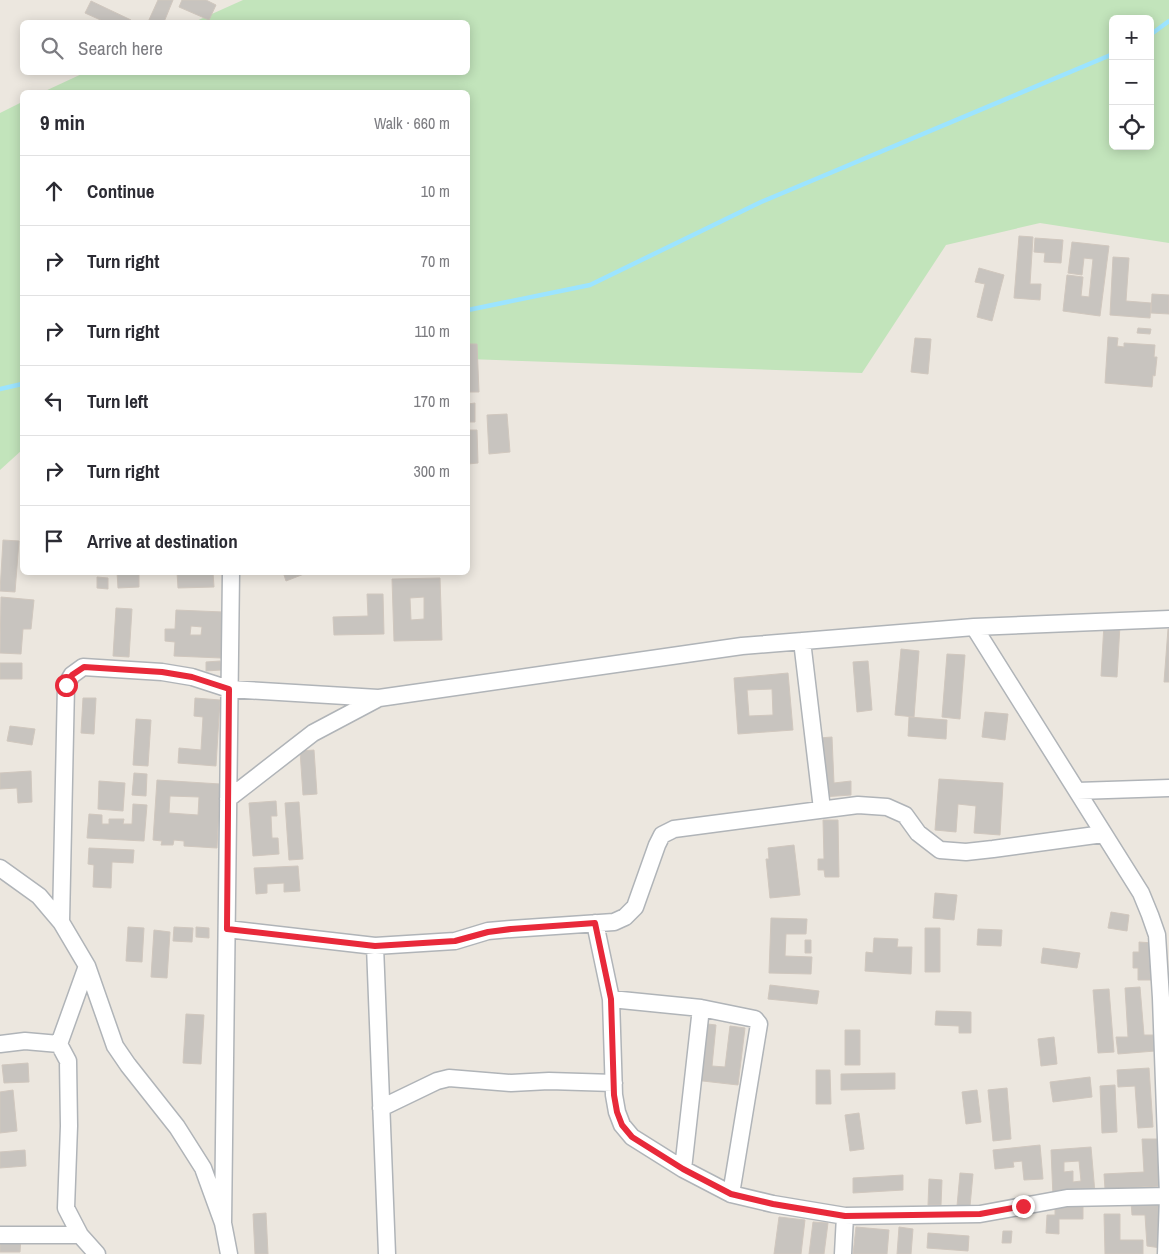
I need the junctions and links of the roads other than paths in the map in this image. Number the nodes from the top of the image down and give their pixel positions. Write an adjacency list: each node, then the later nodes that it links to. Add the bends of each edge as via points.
1 (231, 575): 5 (street)
2 (1169, 619): 3 (street)
3 (974, 626): 4 (street); 8 (street)
4 (802, 642): 6 (street, via 742,646); 10 (street)
5 (229, 689): 6 (street); 9 (street); 13 (street, via 192,677 162,672 84,667 72,675 66,685)
6 (379, 698): 9 (street, via 313,733)
7 (1169, 788): 8 (street)
8 (1077, 792): 11 (street)
9 (228, 800): 15 (street)
10 (822, 809): 11 (street, via 858,805 887,807 905,815 918,833 940,850 949,851 966,852); 14 (street, via 674,829 662,836 657,845 635,907 614,922)
11 (1103, 834): 22 (street, via 1140,893 1157,935)
12 (0, 868): 13 (street, via 39,896)
13 (61, 922): 17 (street)
14 (595, 923): 16 (street, via 511,929 455,941); 18 (street)
15 (227, 929): 16 (street); 29 (street)
16 (375, 946): 24 (street)
17 (88, 966): 21 (street); 29 (street, via 115,1046 177,1127 203,1168)
18 (611, 999): 19 (street); 23 (street)
19 (701, 1008): 25 (street); 26 (street, via 755,1019 759,1024)
20 (0, 1044): 21 (street, via 25,1041)
21 (59, 1044): 31 (street, via 68,1061 66,1208)
22 (1166, 1063): 27 (street)
23 (614, 1083): 24 (street, via 511,1083 449,1078); 25 (street, via 622,1125 632,1137)
24 (381, 1108): 34 (street)
25 (683, 1169): 26 (street)
26 (731, 1194): 28 (street)
27 (1168, 1196): 28 (street, via 1067,1198 980,1214); 36 (street)
28 (845, 1216): 35 (street)
29 (223, 1222): 33 (street)
30 (0, 1235): 31 (street)
31 (80, 1235): 32 (street)
32 (97, 1254)
33 (229, 1254)
34 (387, 1254)
35 (843, 1254)
36 (1166, 1254)

